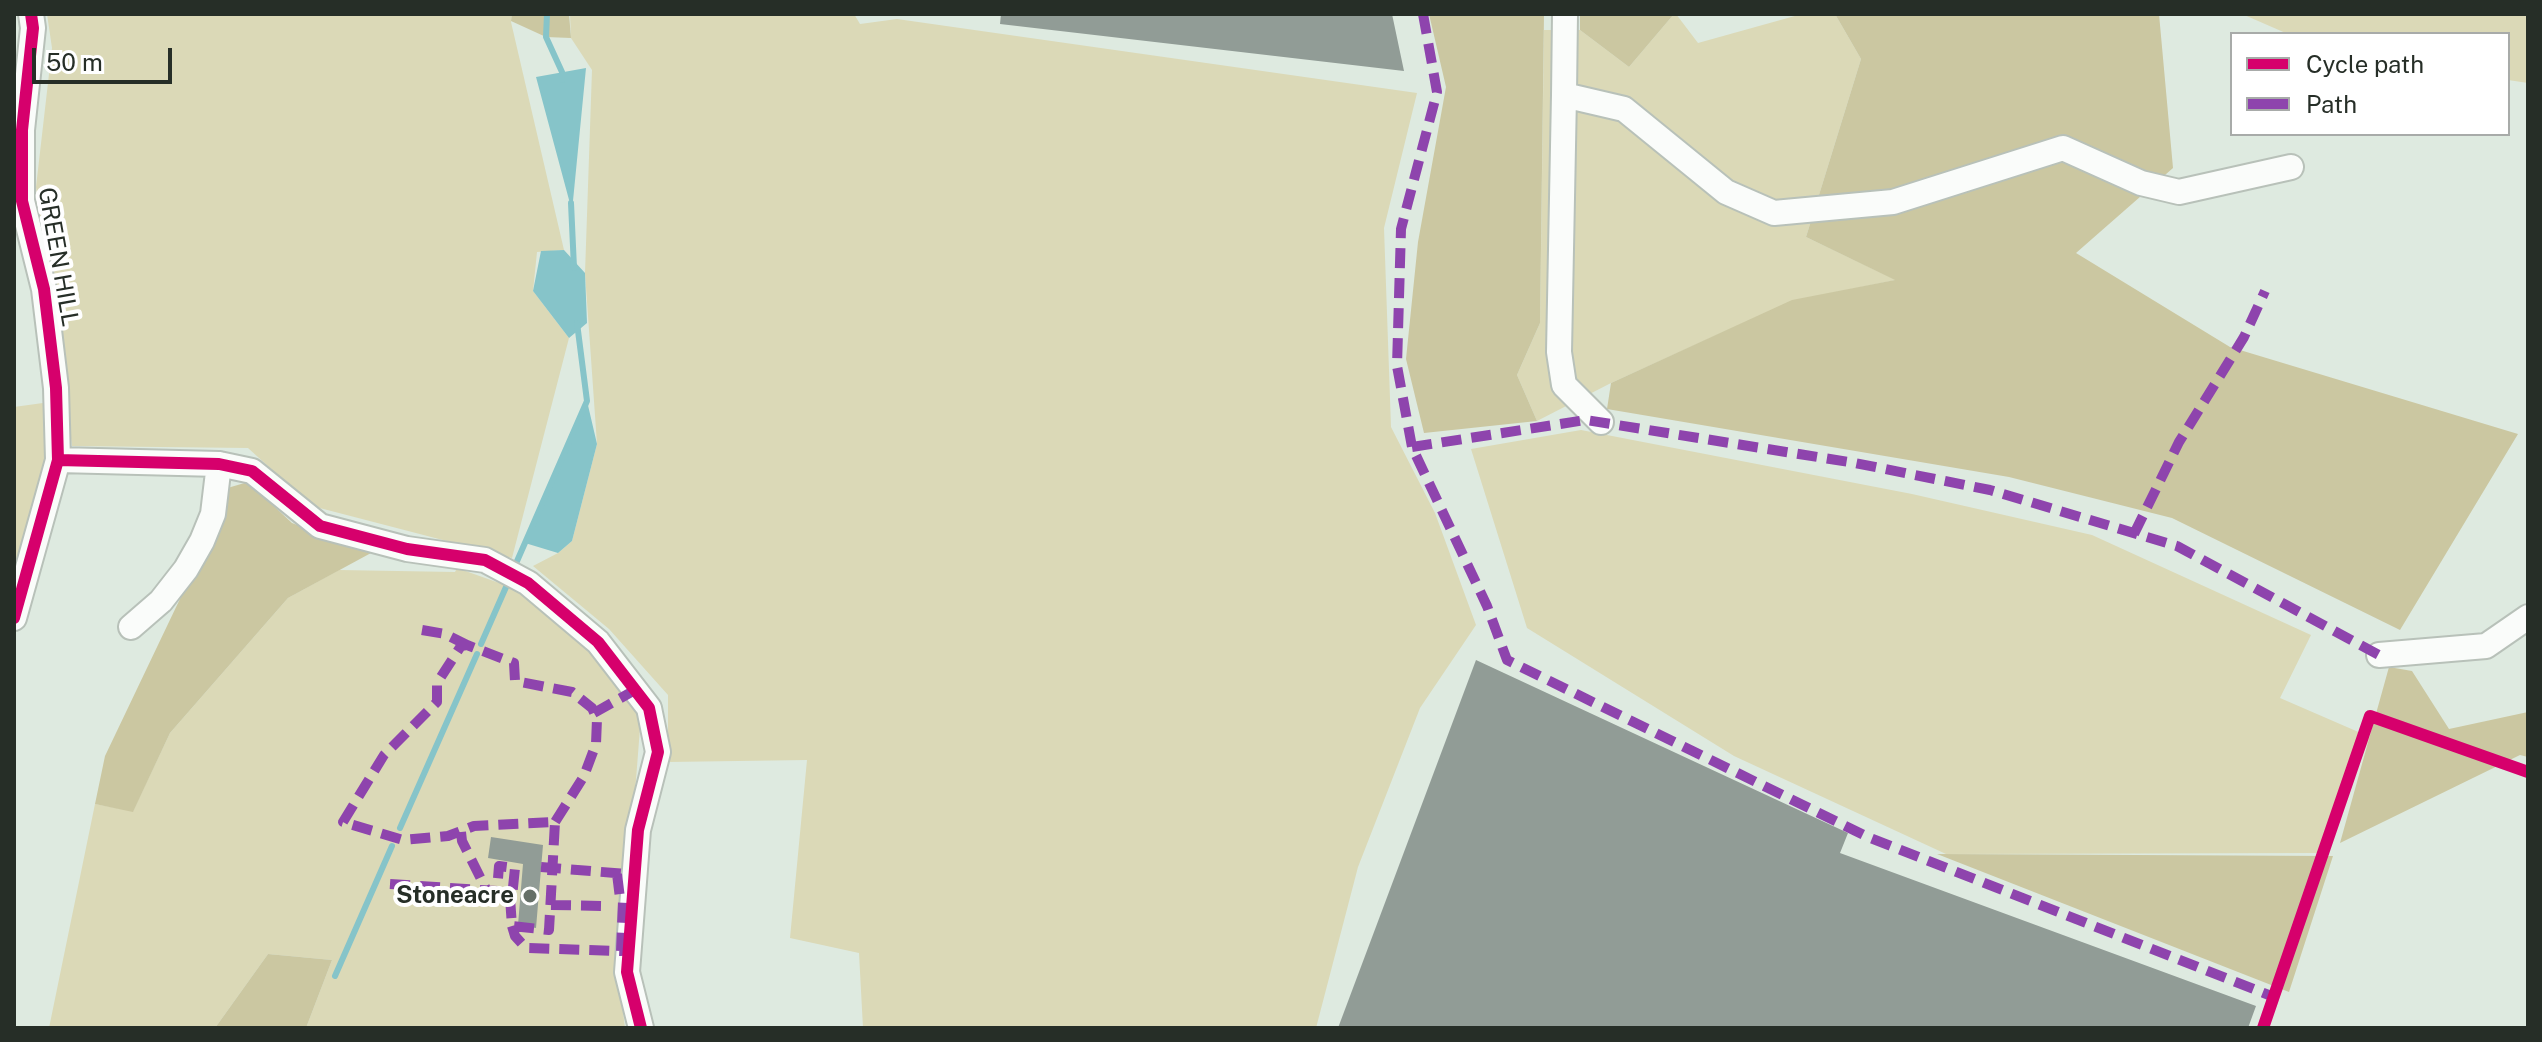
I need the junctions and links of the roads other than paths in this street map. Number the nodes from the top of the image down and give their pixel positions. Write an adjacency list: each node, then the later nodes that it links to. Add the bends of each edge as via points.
1 (31, 14): 4 (street, GREEN HILL)
2 (1565, 14): 3 (street)
3 (1564, 95): 5 (street, via 1624,109 1726,192 1774,213 1893,202 2063,148 2141,183 2179,192); 6 (street, via 1559,352 1564,385)
4 (18, 130): 7 (street, GREEN HILL, via 22,201 44,289)
5 (2291, 167)
6 (1601, 422)
7 (58, 460): 8 (street); 10 (street, GREEN HILL)
8 (219, 464): 11 (street, via 213,514 202,541 161,601); 13 (street, via 252,471 320,526 407,549 485,560 519,578 598,642 649,708 658,752 638,830 627,972)
9 (2528, 617): 12 (street, via 2486,646)
10 (14, 618)
11 (131, 627)
12 (2379, 655)
13 (641, 1028)

